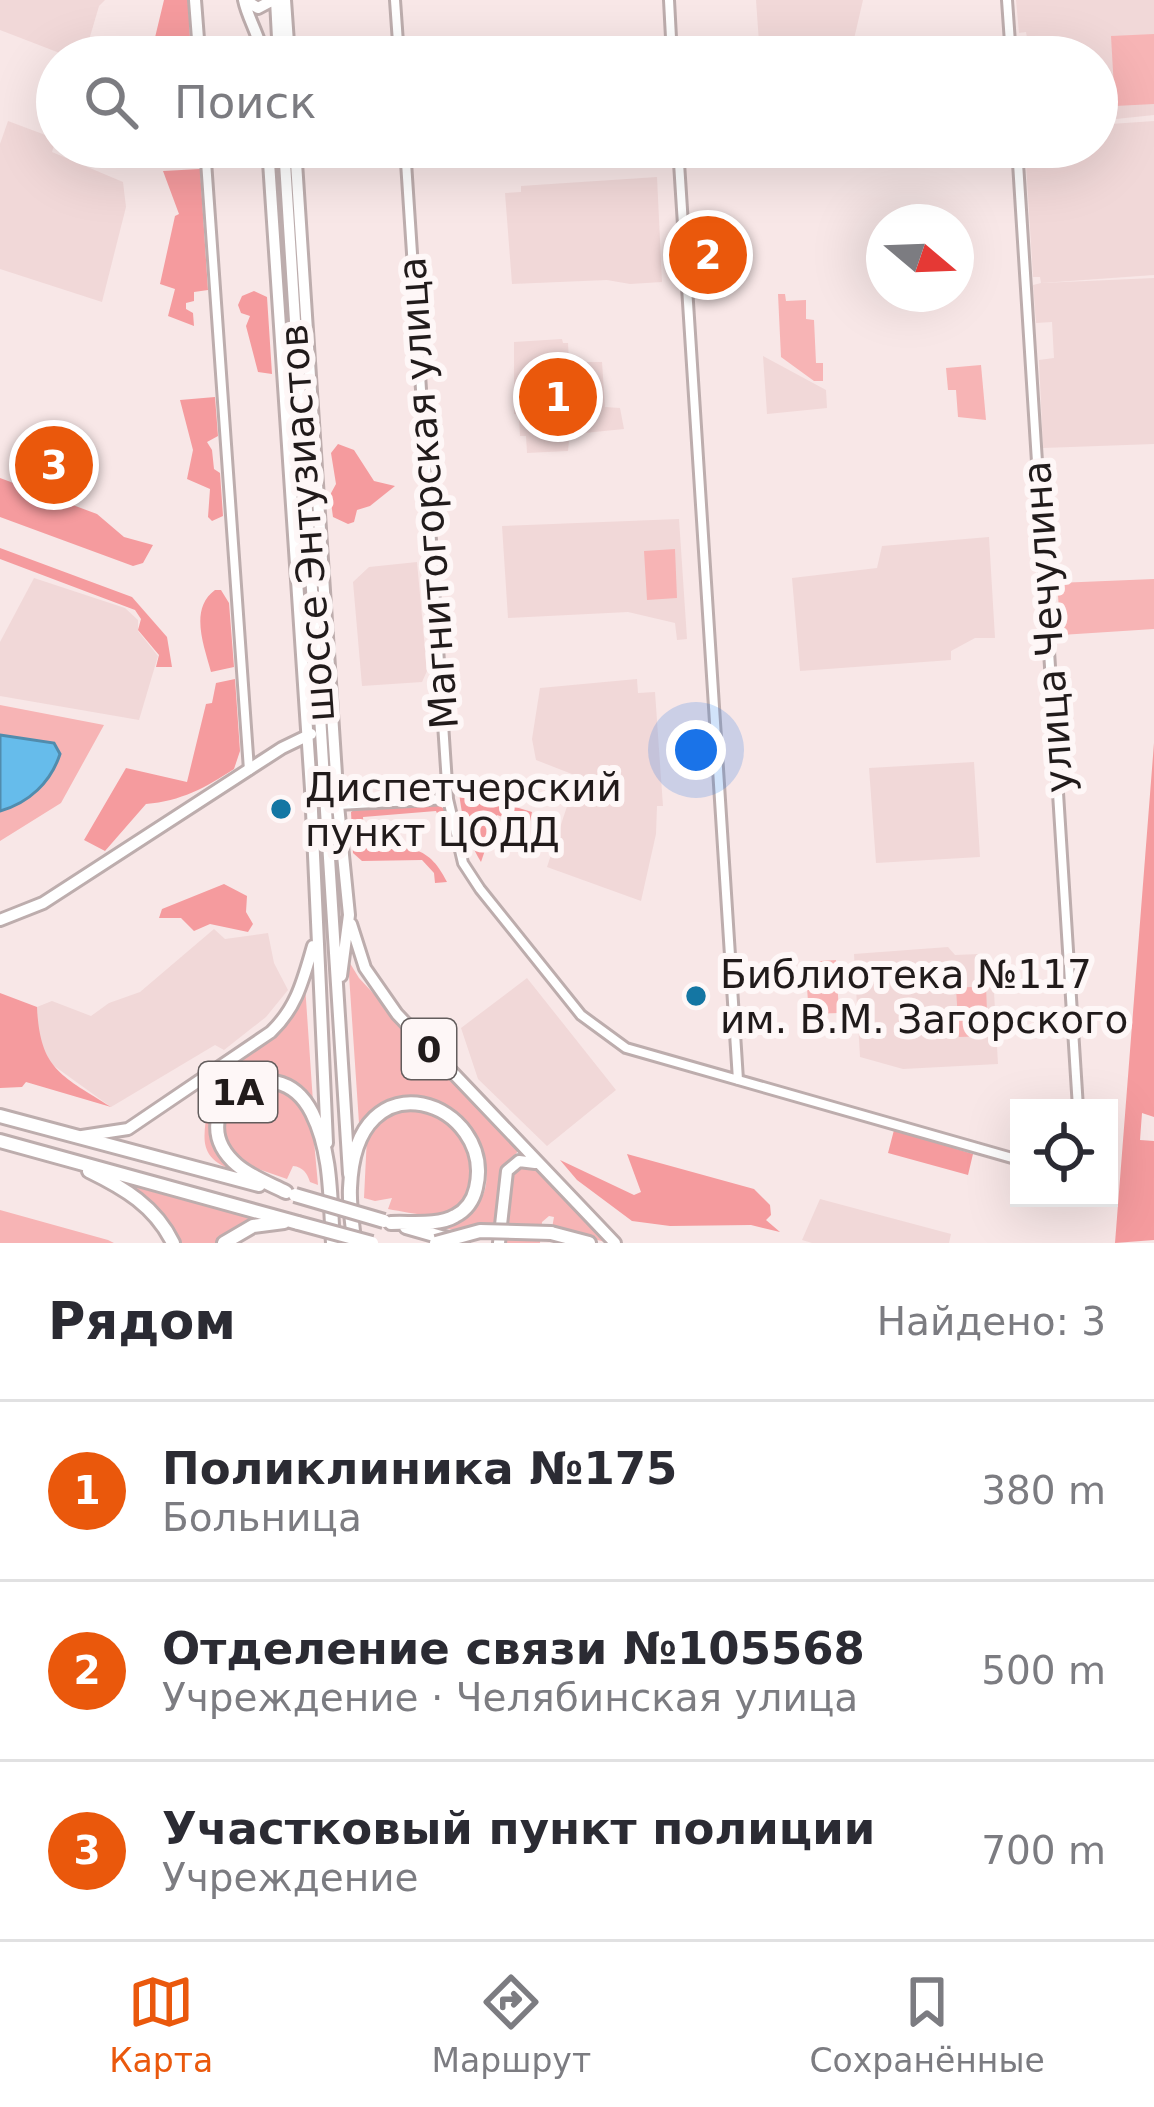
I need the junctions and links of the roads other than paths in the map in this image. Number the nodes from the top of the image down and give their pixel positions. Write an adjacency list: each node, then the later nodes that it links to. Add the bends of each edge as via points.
1 (195, 0): 7 (main road)
2 (245, 0): 3 (main road, via 258,8); 8 (main road)
3 (278, 0): 9 (main road); 10 (main road)
4 (395, 0): 11 (street)
5 (669, 0): 12 (street)
6 (1007, 0): 13 (street)
7 (198, 36)
8 (254, 36)
9 (279, 36)
10 (287, 36)
11 (398, 36)
12 (672, 36)
13 (1010, 36)
14 (206, 168): 22 (street)
15 (270, 168): 21 (main road, шоссе Энтузиастов)
16 (285, 168): 21 (main road, шоссе Энтузиастов)
17 (296, 168): 24 (main road)
18 (406, 168): 23 (street, Магнитогорская улица)
19 (679, 168): 29 (street)
20 (1018, 168): 30 (street, улица Чечулина)
21 (313, 734): 22 (main road); 27 (main road, шоссе Энтузиастов); 28 (main road, шоссе Энтузиастов)
22 (249, 770): 26 (main road, via 43,904)
23 (448, 799): 24 (street); 29 (street, Магнитогорская улица, via 463,862 479,889 592,1026 638,1053)
24 (338, 805): 25 (main road)
25 (349, 915): 28 (main road); 36 (main road, 0, via 384,999)
26 (0, 920)
27 (315, 937): 32 (main road, via 297,1000 271,1031 128,1129); 37 (main road, шоссе Энтузиастов)
28 (337, 1003): 38 (main road, шоссе Энтузиастов)
29 (738, 1080): 35 (street, Магнитогорская улица)
30 (1077, 1099)
31 (0, 1117): 32 (highway)
32 (71, 1136): 39 (highway)
33 (0, 1141): 34 (highway)
34 (60, 1157): 40 (highway); 43 (highway, via 126,1189)
35 (1010, 1157)
36 (538, 1164): 48 (main road, via 519,1161 507,1172); 50 (main road, 0)
37 (328, 1165): 39 (highway, 1A, via 302,1097 275,1081 243,1088 218,1113 219,1142 240,1168); 42 (highway)
38 (350, 1185): 41 (highway, via 376,1112 405,1102 446,1113 475,1152 470,1205 445,1220); 42 (highway)
39 (290, 1194): 41 (highway, bridge)
40 (295, 1222): 42 (highway, bridge); 44 (highway, via 253,1226)
41 (388, 1222): 47 (highway)
42 (343, 1240): 45 (highway, bridge)
43 (173, 1243)
44 (224, 1243)
45 (372, 1243)
46 (436, 1243): 49 (highway, bridge, via 479,1231)
47 (462, 1243)
48 (499, 1243)
49 (589, 1243)
50 (615, 1243)

